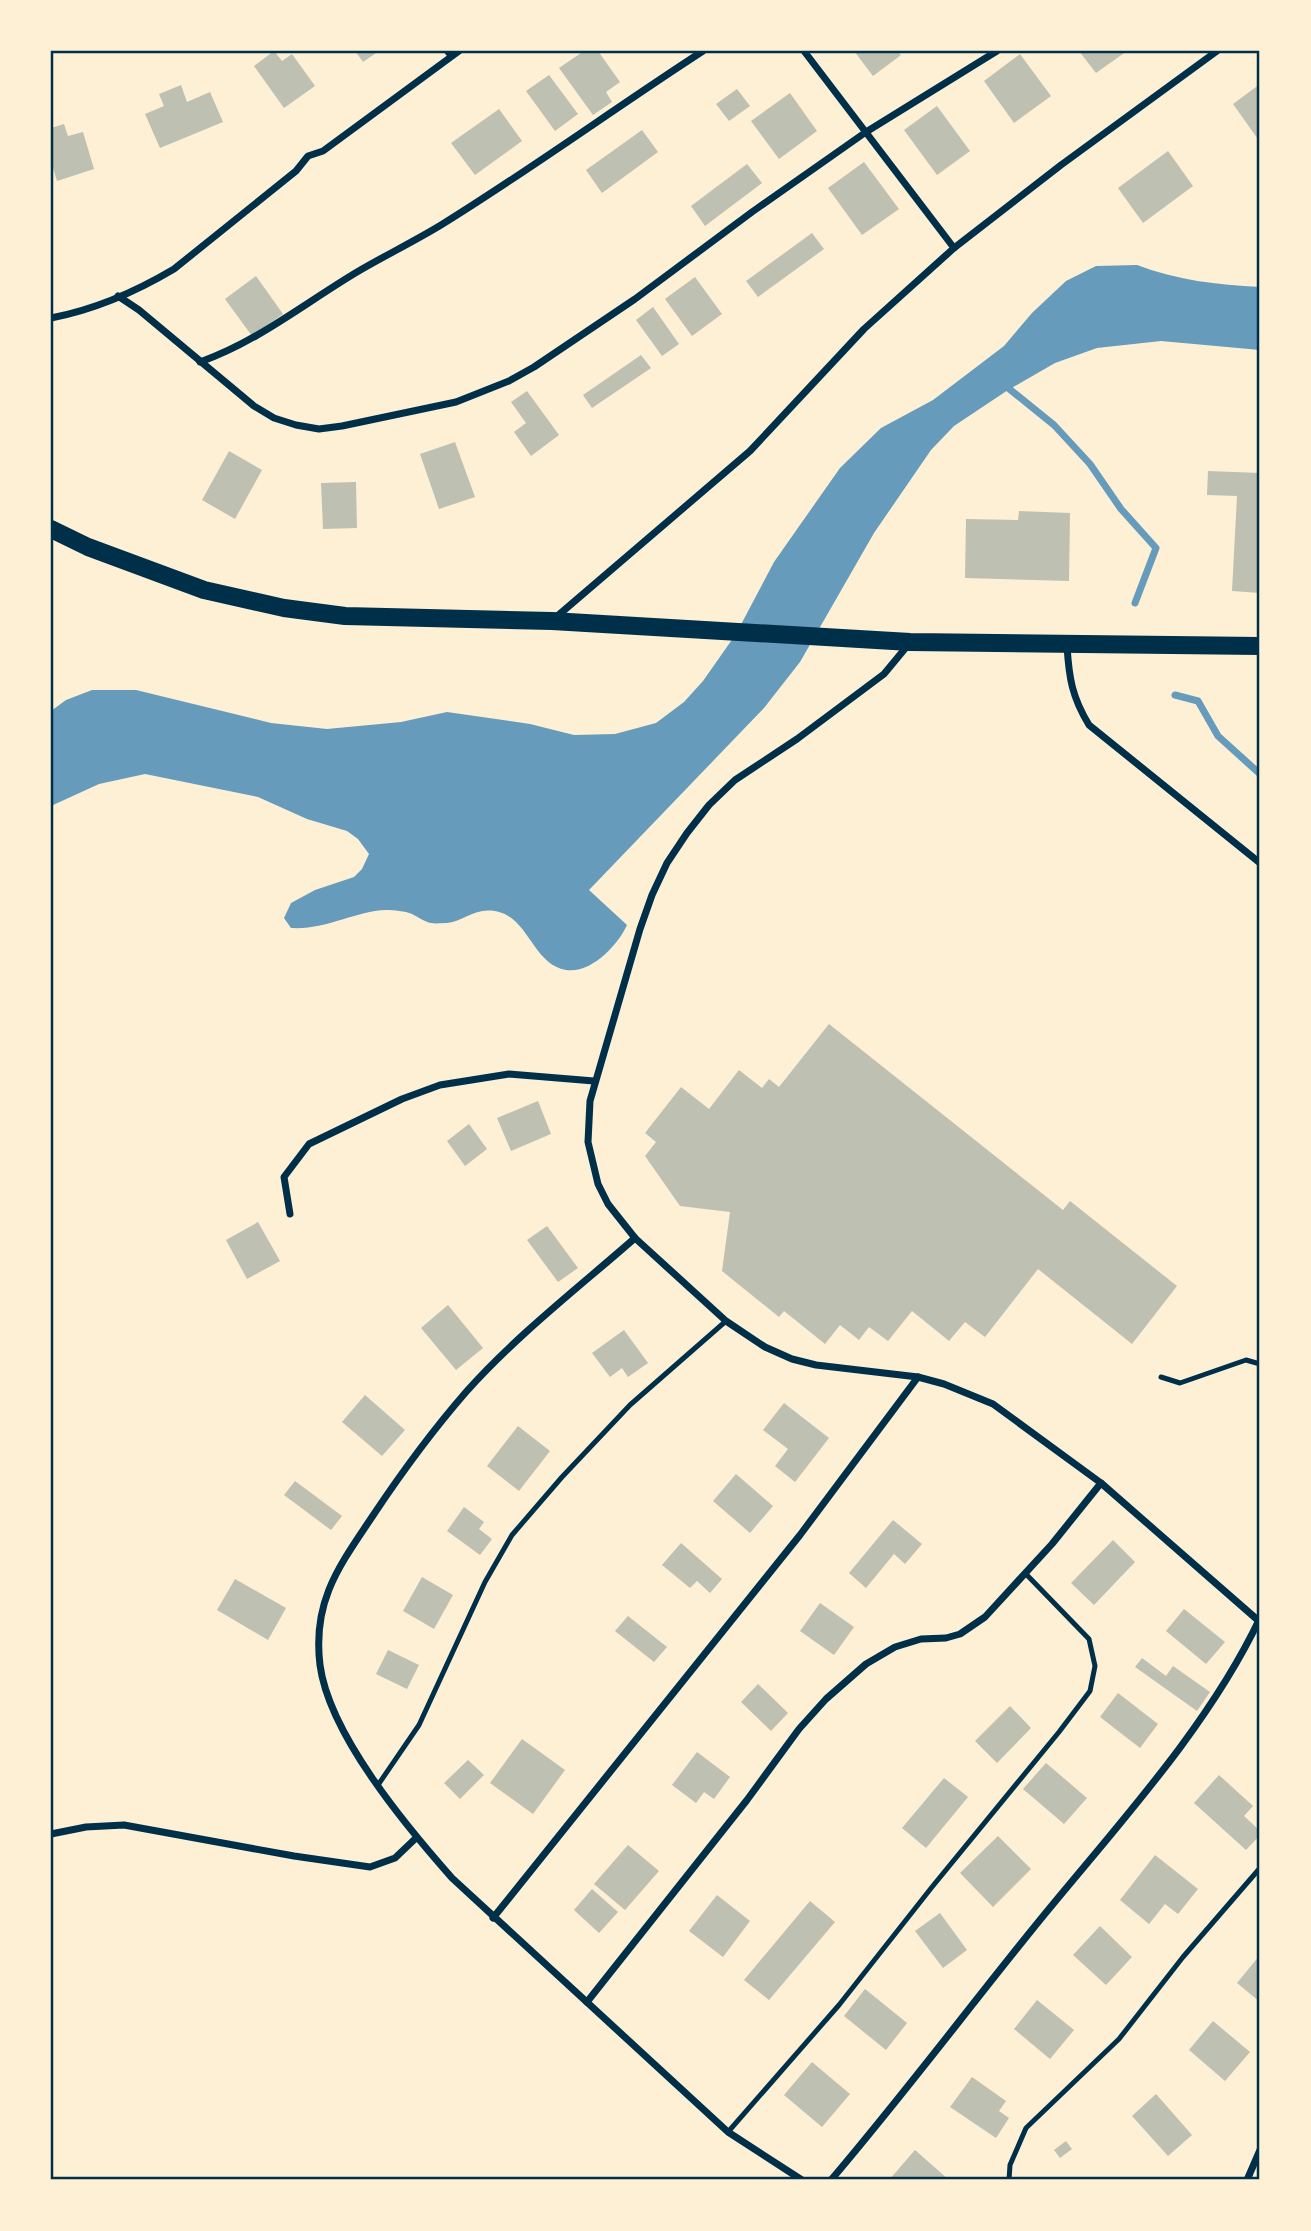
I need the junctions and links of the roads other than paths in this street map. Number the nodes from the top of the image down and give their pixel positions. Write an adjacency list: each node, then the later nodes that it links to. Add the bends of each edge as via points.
1 (459, 51): 6 (street)
2 (703, 51): 11 (street, via 439,226 248,341)
3 (804, 51): 7 (street)
4 (997, 51): 7 (street)
5 (1217, 51): 8 (street)
6 (448, 54): 9 (street, via 323,151 308,156 296,171 174,269)
7 (866, 132): 8 (street); 11 (street, via 534,367 456,402 319,429 274,418)
8 (954, 248): 13 (street, via 864,329 750,452)
9 (118, 296): 10 (street); 11 (street)
10 (51, 318)
11 (200, 362)
12 (51, 529): 13 (main road, via 204,590 284,608 345,616)
13 (552, 621): 14 (main road)
14 (910, 642): 15 (main road); 18 (street, via 884,674 735,780 687,833 652,895)
15 (1067, 642): 16 (main road); 17 (street, via 1069,679 1076,703 1090,725)
16 (1260, 646)
17 (1260, 863)
18 (594, 1081): 19 (street, via 509,1074 440,1085 402,1099 309,1144 284,1177); 20 (street, via 588,1122 592,1163 608,1204)
19 (290, 1214)
20 (635, 1238): 21 (street); 28 (street, via 516,1341 467,1391 393,1487 335,1573 318,1633 320,1665 341,1726)
21 (726, 1321): 23 (street, via 792,1359 816,1366); 28 (lane, via 630,1405 512,1535 485,1582 419,1725)
22 (1260, 1364): 24 (lane, via 1246,1360 1180,1383)
23 (918, 1377): 25 (street, via 993,1404); 32 (street, via 800,1535)
24 (1161, 1377)
25 (1101, 1483): 26 (street); 27 (street)
26 (1025, 1573): 33 (street, via 973,1627 946,1638 920,1639 895,1647 866,1664 827,1699); 34 (lane, via 1089,1639 1095,1667 1090,1691 839,2005)
27 (1260, 1620): 37 (street, via 1202,1717)
28 (378, 1785): 30 (street)
29 (51, 1834): 30 (street, via 86,1826 124,1825 370,1867 395,1858)
30 (416, 1838): 32 (street)
31 (1260, 1868): 38 (lane, via 1119,2039 1026,2128 1010,2165)
32 (493, 1918): 33 (street)
33 (587, 2001): 34 (street)
34 (728, 2132): 36 (street)
35 (1260, 2150): 39 (street)
36 (802, 2180)
37 (831, 2180)
38 (1009, 2180)
39 (1247, 2180)

